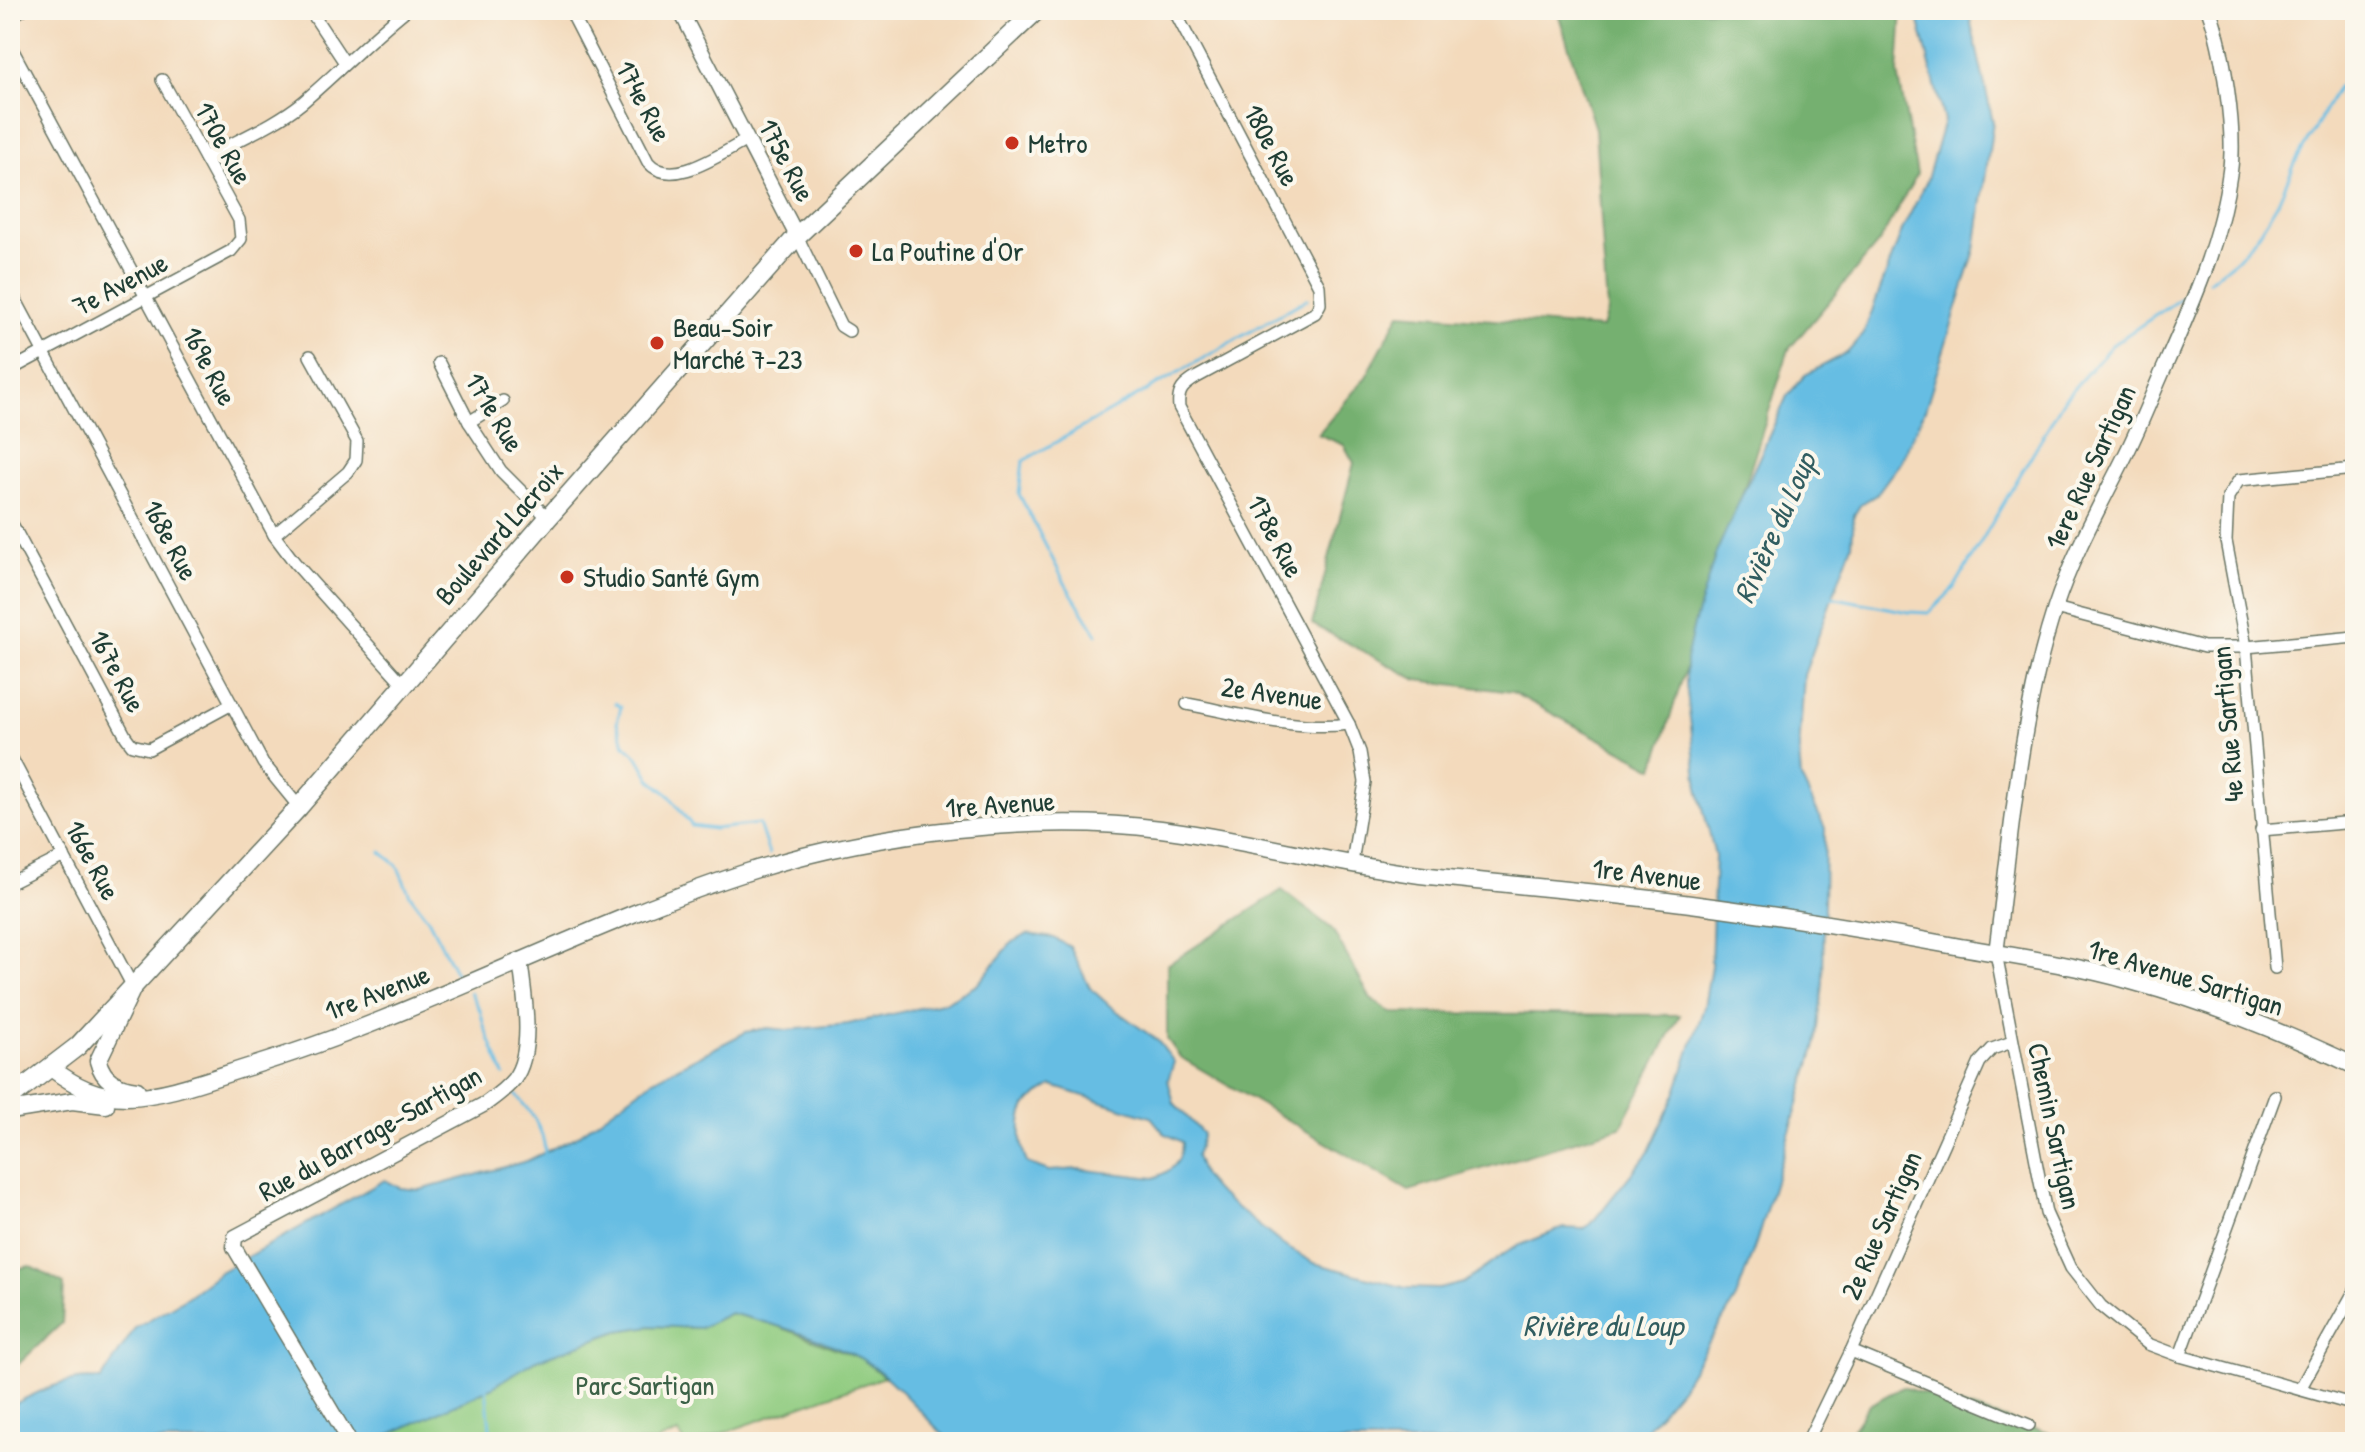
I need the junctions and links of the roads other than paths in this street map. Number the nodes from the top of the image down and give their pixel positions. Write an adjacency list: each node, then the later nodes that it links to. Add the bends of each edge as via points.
1 (22, 10): 9 (street)
2 (310, 10): 11 (street)
3 (406, 10): 11 (street)
4 (570, 10): 13 (street, 174e Rue, via 655,170 680,173)
5 (680, 10): 13 (street, 175e Rue)
6 (1037, 10): 16 (main road, Boulevard Lacroix)
7 (1174, 10): 19 (street, 180e Rue, via 1319,286)
8 (2209, 10): 32 (street, 1ere Rue Sartigan, via 2231,124 2231,169 2218,234 2185,321)
9 (10, 17)
10 (10, 45): 18 (street, 169e Rue)
11 (345, 63): 14 (street, via 302,103)
12 (162, 80): 14 (street, 170e Rue)
13 (747, 140): 16 (street, 175e Rue)
14 (205, 158): 15 (street, 170e Rue)
15 (241, 231): 18 (street, 7e Avenue, via 231,251)
16 (797, 236): 20 (street, 175e Rue, via 841,326); 28 (main road, Boulevard Lacroix)
17 (10, 289): 21 (street, 168e Rue)
18 (146, 297): 21 (street, 7e Avenue); 30 (street, 169e Rue)
19 (1320, 304): 38 (street, 178e Rue, via 1306,319 1188,382 1178,396 1179,407)
20 (849, 331)
21 (43, 352): 24 (street, 7e Avenue); 36 (street, 168e Rue)
22 (310, 356): 30 (street, via 357,441 356,460)
23 (439, 363): 26 (street, 171e Rue)
24 (10, 370)
25 (503, 401): 26 (street)
26 (469, 422): 28 (street, 171e Rue, via 501,471)
27 (2355, 469): 34 (street, 4e Rue Sartigan, via 2239,480 2228,497 2226,541)
28 (548, 518): 35 (main road, Boulevard Lacroix)
29 (10, 520): 31 (street, 167e Rue)
30 (274, 535): 35 (street, 169e Rue)
31 (14, 536): 36 (street, 167e Rue, via 132,745 149,749)
32 (2055, 608): 34 (street, via 2204,647); 46 (street, 1ere Rue Sartigan, via 2023,748)
33 (2355, 637): 34 (street)
34 (2246, 647): 42 (street, 4e Rue Sartigan)
35 (404, 685): 40 (main road, Boulevard Lacroix)
36 (232, 704): 40 (street, 168e Rue, via 263,763)
37 (1187, 704): 38 (street, 2e Avenue, via 1305,725)
38 (1349, 724): 44 (street, 178e Rue, via 1365,782)
39 (10, 755): 43 (street, 166e Rue)
40 (299, 807): 49 (main road, Boulevard Lacroix)
41 (2355, 822): 42 (street)
42 (2261, 830): 48 (street, 4e Rue Sartigan)
43 (64, 856): 45 (street); 49 (street, 166e Rue)
44 (1352, 863): 46 (main road, 1re Avenue, via 1661,900); 47 (main road, 1re Avenue, via 1155,828 1003,826 877,842 761,868)
45 (10, 883)
46 (1996, 953): 50 (street, Chemin Sartigan); 51 (main road, 1re Avenue Sartigan, via 2131,981 2263,1023)
47 (520, 960): 53 (main road, 1re Avenue, via 376,1023); 63 (street, Rue du Barrage-Sartigan, via 526,1032 516,1077 503,1091 235,1237 234,1247)
48 (2275, 968)
49 (133, 987): 52 (main road, Boulevard Lacroix); 53 (main road, via 98,1061 101,1073 129,1089)
50 (2012, 1042): 58 (street, 2e Rue Sartigan, via 1992,1049 1980,1062); 59 (street, Chemin Sartigan, via 2046,1213 2071,1268 2113,1316 2148,1344)
51 (2355, 1066)
52 (51, 1068): 53 (main road, 1re Avenue, via 82,1090 98,1094); 55 (main road, Boulevard Lacroix)
53 (162, 1093): 56 (main road, via 136,1103 72,1101)
54 (2275, 1096): 59 (street)
55 (10, 1098)
56 (10, 1111)
57 (2355, 1290): 60 (street)
58 (1851, 1351): 62 (street); 64 (street, 2e Rue Sartigan)
59 (2180, 1356): 60 (street, Chemin Sartigan)
60 (2300, 1389): 61 (street, Chemin Sartigan)
61 (2355, 1405)
62 (2029, 1425)
63 (350, 1442)
64 (1807, 1442)

